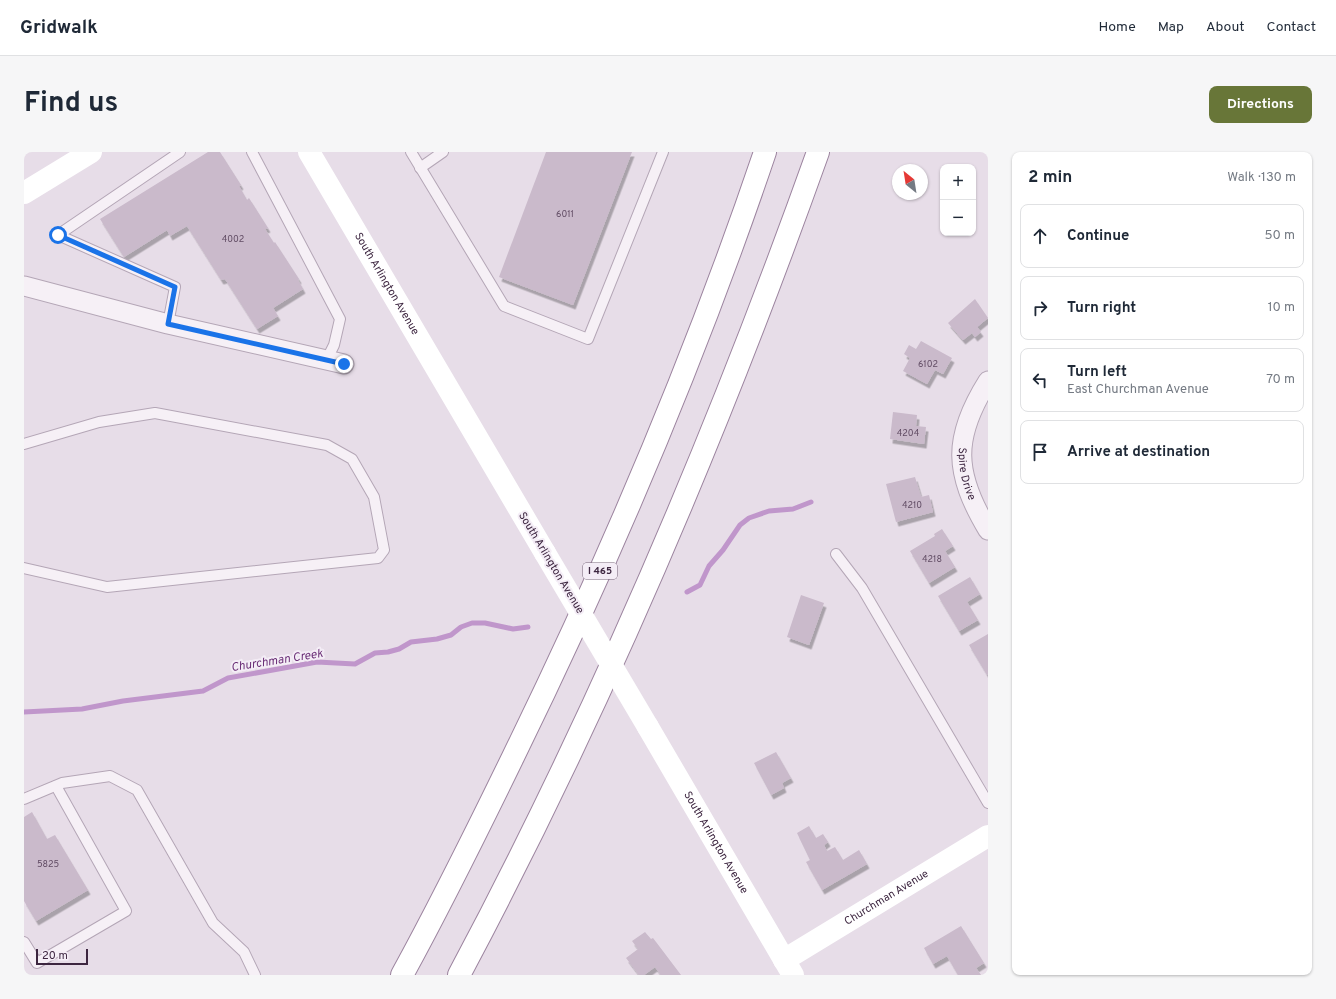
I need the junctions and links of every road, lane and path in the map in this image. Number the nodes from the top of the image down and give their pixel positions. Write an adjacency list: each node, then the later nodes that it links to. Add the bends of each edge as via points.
1 (91, 152): 11 (main road)
2 (180, 152): 13 (lane, via 58,235 175,287)
3 (252, 152): 14 (lane, via 340,319 334,345)
4 (309, 152): 25 (main road, South Arlington Avenue, bridge)
5 (411, 152): 10 (lane)
6 (444, 152): 10 (lane)
7 (663, 152): 10 (lane, via 588,339 504,306)
8 (765, 152): 27 (main road, I 465, via 708,309 590,596 499,787)
9 (818, 152): 28 (main road, via 756,320 672,531 586,722 497,903)
10 (420, 168)
11 (24, 194)
12 (24, 286): 13 (street)
13 (168, 324): 14 (street)
14 (336, 361)
15 (988, 381): 17 (street, Spire Drive, via 969,414 962,446 964,475 973,504)
16 (24, 444): 19 (lane, via 99,422 155,413 327,445 352,460 374,497 384,550 378,558 107,587)
17 (988, 530)
18 (836, 554): 22 (lane, via 862,588)
19 (24, 568)
20 (56, 786): 21 (lane); 24 (lane, via 126,911 37,963); 26 (lane, via 110,776 137,790 213,923 244,952)
21 (24, 799)
22 (988, 803)
23 (988, 836): 25 (main road, Churchman Avenue)
24 (24, 942)
25 (789, 968)
26 (255, 975)
27 (402, 975)
28 (458, 975)

